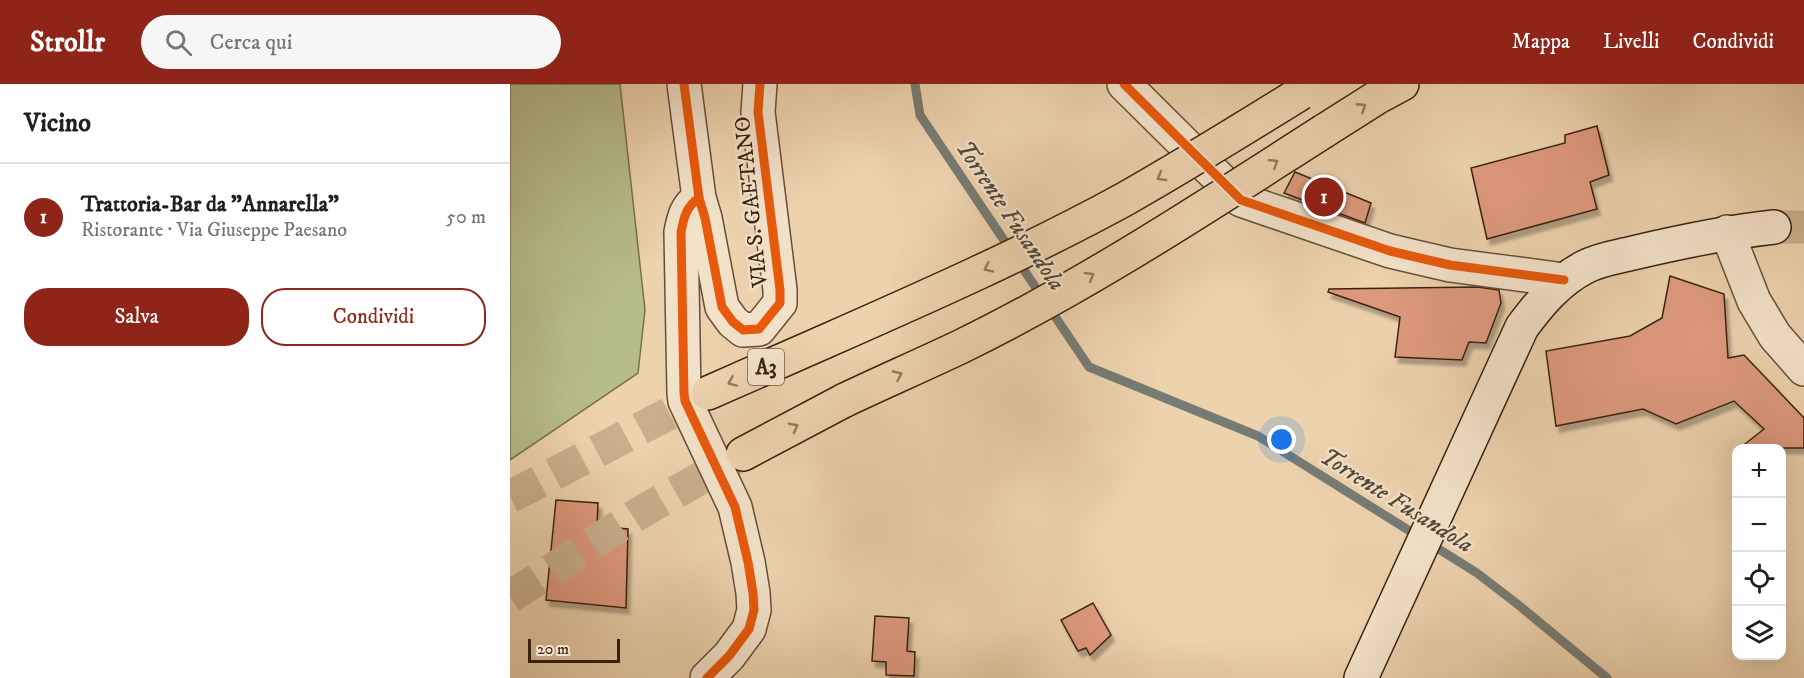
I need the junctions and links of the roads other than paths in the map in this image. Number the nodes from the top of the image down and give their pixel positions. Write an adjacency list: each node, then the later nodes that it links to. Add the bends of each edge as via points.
1 (684, 84): 6 (street, VIA S. GAETANO)
2 (760, 84): 6 (street, VIA S. GAETANO, via 758,112 780,303 759,329 743,330 722,308)
3 (1124, 84): 9 (street, via 1241,200 1390,251 1450,265)
4 (1401, 84): 12 (highway, one-way to 4, bridge, via 1065,291)
5 (1309, 89): 11 (highway, A3, one-way to 11, bridge, via 1124,199 1036,245)
6 (699, 198): 13 (street, via 685,213 681,232 685,401 735,507 754,610 749,629 738,645)
7 (1774, 227): 8 (street)
8 (1727, 232): 9 (street, via 1608,259 1586,266); 10 (street, via 1754,301 1775,336)
9 (1564, 280): 14 (street, via 1522,327)
10 (1804, 369)
11 (708, 393)
12 (743, 454)
13 (707, 678)
14 (1361, 678)

